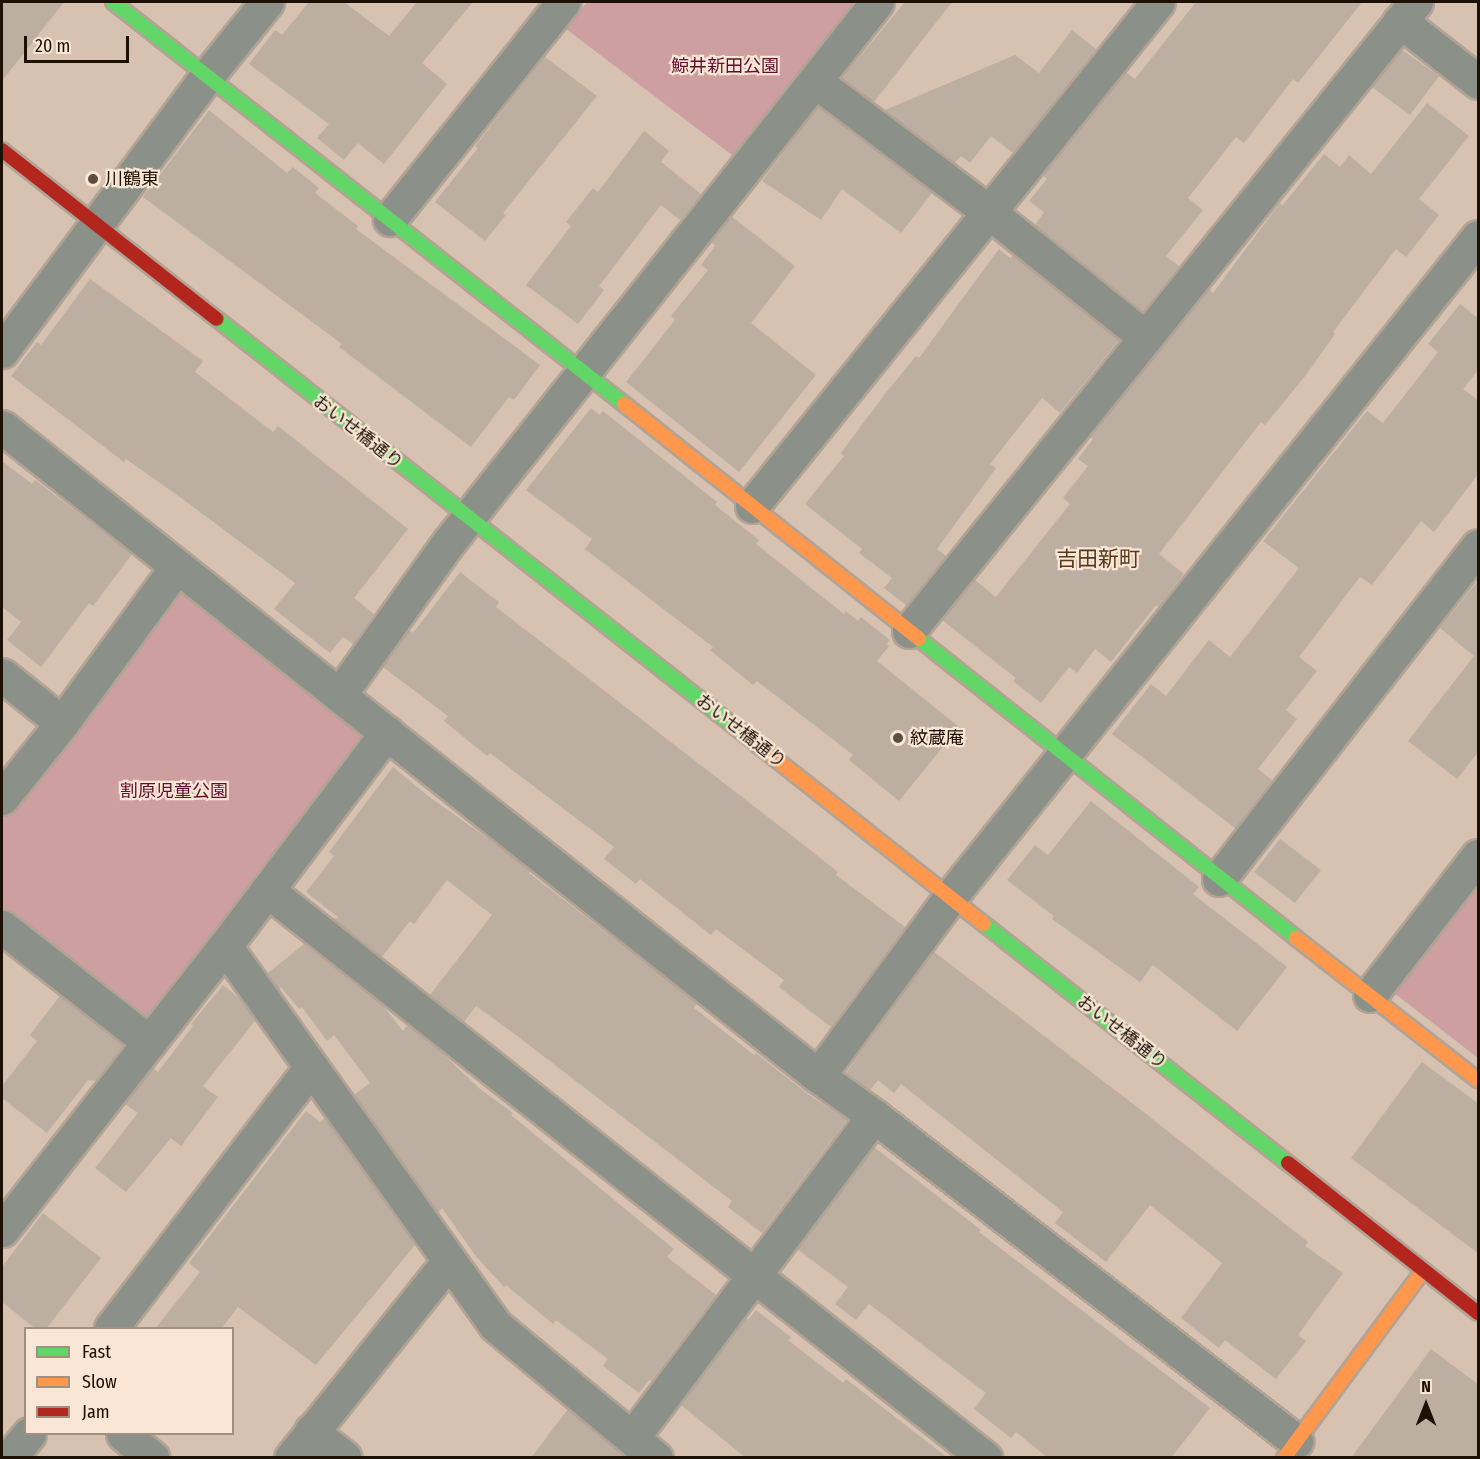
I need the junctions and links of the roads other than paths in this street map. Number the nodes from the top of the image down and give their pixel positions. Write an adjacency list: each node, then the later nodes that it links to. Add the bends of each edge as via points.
1 (113, 2): 7 (street)
2 (267, 2): 7 (street)
3 (563, 2): 12 (street)
4 (877, 2): 8 (street)
5 (1158, 2): 11 (street)
6 (1408, 11): 9 (street); 15 (street)
7 (208, 75): 12 (street); 13 (street)
8 (815, 81): 11 (street); 17 (street)
9 (1479, 82)
10 (2, 150): 13 (street, おいせ橋通り)
11 (990, 213): 15 (street); 19 (street)
12 (390, 219): 17 (street)
13 (95, 225): 16 (street); 20 (street, おいせ橋通り)
14 (1479, 237): 28 (street)
15 (1145, 337): 23 (street)
16 (2, 351)
17 (584, 372): 19 (street); 20 (street)
18 (2, 427): 22 (street)
19 (752, 506): 23 (street)
20 (468, 518): 25 (street); 33 (street, おいせ橋通り)
21 (1479, 546): 31 (street)
22 (176, 568): 25 (street); 26 (street)
23 (909, 631): 28 (street)
24 (2, 675): 26 (street)
25 (340, 694): 27 (street)
26 (62, 723): 29 (street)
27 (387, 732): 32 (street); 39 (street)
28 (1064, 754): 31 (street); 33 (street)
29 (2, 798)
30 (1479, 856): 36 (street)
31 (1219, 879): 36 (street)
32 (267, 890): 35 (street); 45 (street)
33 (951, 896): 39 (street); 44 (street, おいせ橋通り)
34 (2, 927): 37 (street)
35 (225, 946): 37 (street); 38 (street)
36 (1370, 995): 40 (street)
37 (149, 1042): 42 (street)
38 (310, 1069): 43 (street); 47 (street)
39 (818, 1076): 41 (street)
40 (1479, 1080)
41 (874, 1116): 45 (street); 52 (street)
42 (2, 1230)
43 (448, 1262): 48 (street); 51 (street, via 495,1325)
44 (1423, 1270): 46 (street, おいせ橋通り); 52 (street)
45 (752, 1275): 51 (street); 57 (street)
46 (1479, 1313)
47 (113, 1327)
48 (311, 1431): 55 (street); 56 (street)
49 (28, 1435): 53 (street)
50 (124, 1435): 54 (street)
51 (644, 1448)
52 (1290, 1449)
53 (9, 1458)
54 (153, 1458)
55 (291, 1458)
56 (345, 1458)
57 (986, 1458)

